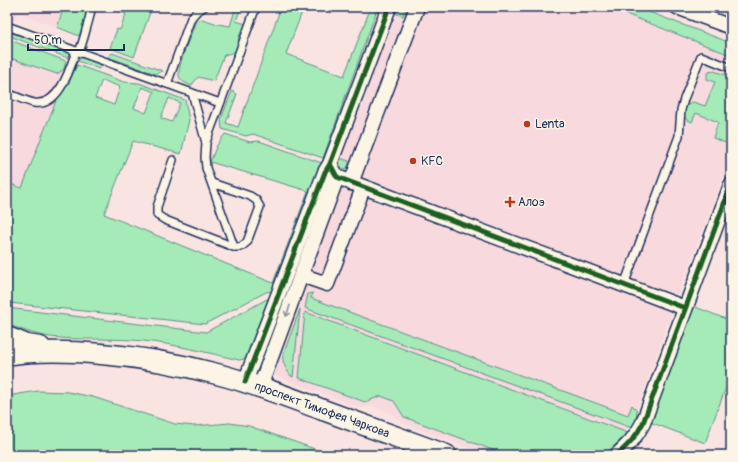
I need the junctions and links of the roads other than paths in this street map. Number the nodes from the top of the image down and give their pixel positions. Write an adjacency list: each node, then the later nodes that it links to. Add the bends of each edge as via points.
1 (91, 7): 9 (lane, via 83,42)
2 (204, 7): 11 (lane, via 191,18)
3 (256, 7): 14 (lane)
4 (389, 7): 17 (street)
5 (417, 7): 19 (street)
6 (677, 7): 8 (street)
7 (7, 26): 9 (lane)
8 (731, 27)
9 (78, 52): 11 (lane); 12 (lane, via 66,78 50,99 42,103 33,103)
10 (731, 68): 23 (lane, via 701,56 684,99 679,136)
11 (167, 84): 13 (lane)
12 (7, 93)
13 (192, 93): 14 (lane); 15 (lane)
14 (220, 104): 15 (lane)
15 (206, 142): 18 (lane, via 204,157)
16 (173, 160): 21 (lane, via 157,214 165,220)
17 (330, 171): 19 (street); 22 (street); 28 (street)
18 (212, 183): 21 (lane); 21 (lane, via 250,196 260,207 248,242 242,248)
19 (357, 185): 22 (street, via 327,284); 23 (street)
20 (731, 185): 24 (street)
21 (234, 247)
22 (301, 275): 28 (street, one-way to 28)
23 (624, 285): 24 (street)
24 (685, 308): 30 (street, via 643,423 632,441)
25 (7, 337): 26 (main road, via 28,345)
26 (64, 351): 27 (main road, проспект Тимофея Чаркова); 28 (main road, проспект Тимофея Чаркова, via 155,360)
27 (7, 355)
28 (252, 384): 29 (main road, проспект Тимофея Чаркова)
29 (446, 455)
30 (617, 455)

